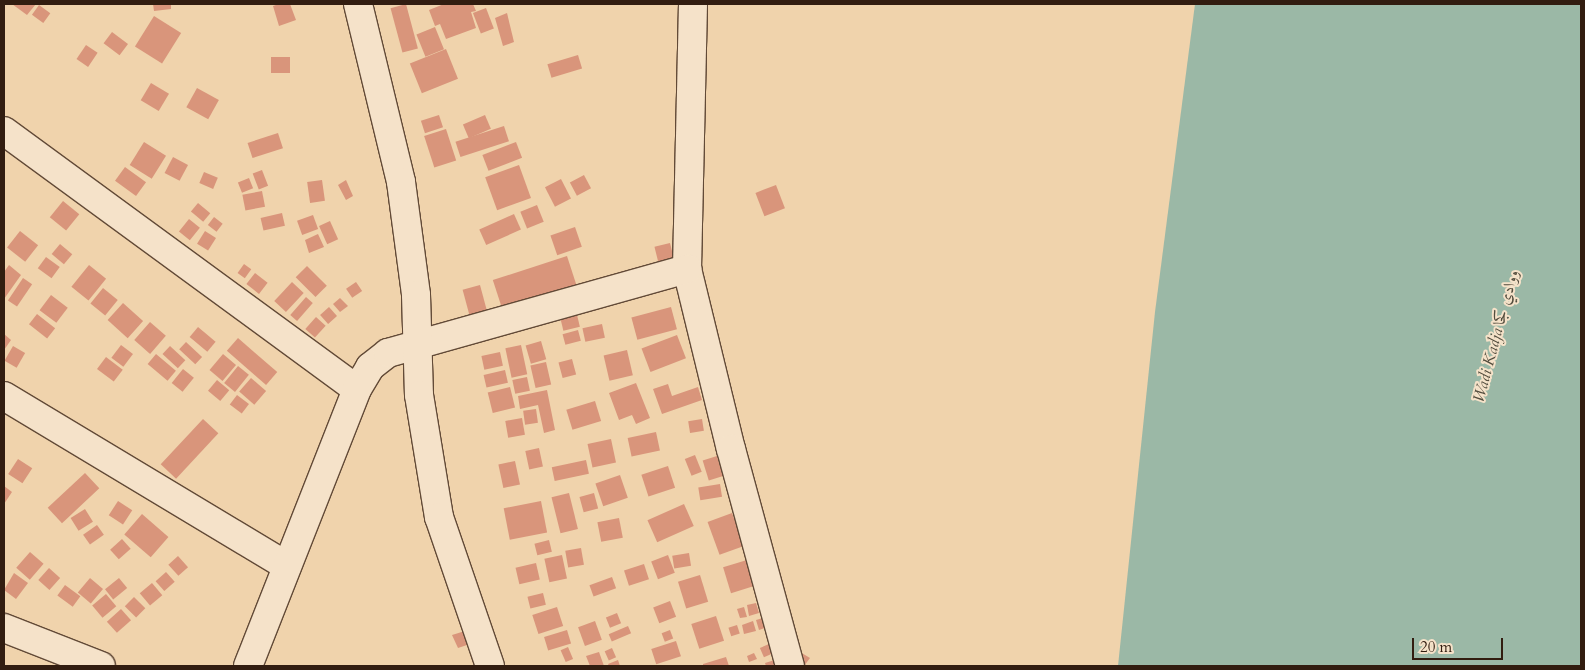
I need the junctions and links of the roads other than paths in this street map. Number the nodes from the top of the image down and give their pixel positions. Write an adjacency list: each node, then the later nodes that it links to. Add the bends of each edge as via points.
1 (358, 4): 5 (street, via 401,182 416,295)
2 (693, 4): 4 (street)
3 (4, 131): 6 (street)
4 (687, 269): 5 (street); 13 (street, via 731,449)
5 (418, 344): 6 (street, via 388,353 370,368); 12 (street, via 419,395 439,517)
6 (357, 389): 8 (street)
7 (4, 396): 8 (street)
8 (287, 566): 11 (street)
9 (4, 628): 10 (street)
10 (101, 666)
11 (248, 666)
12 (490, 666)
13 (790, 666)

